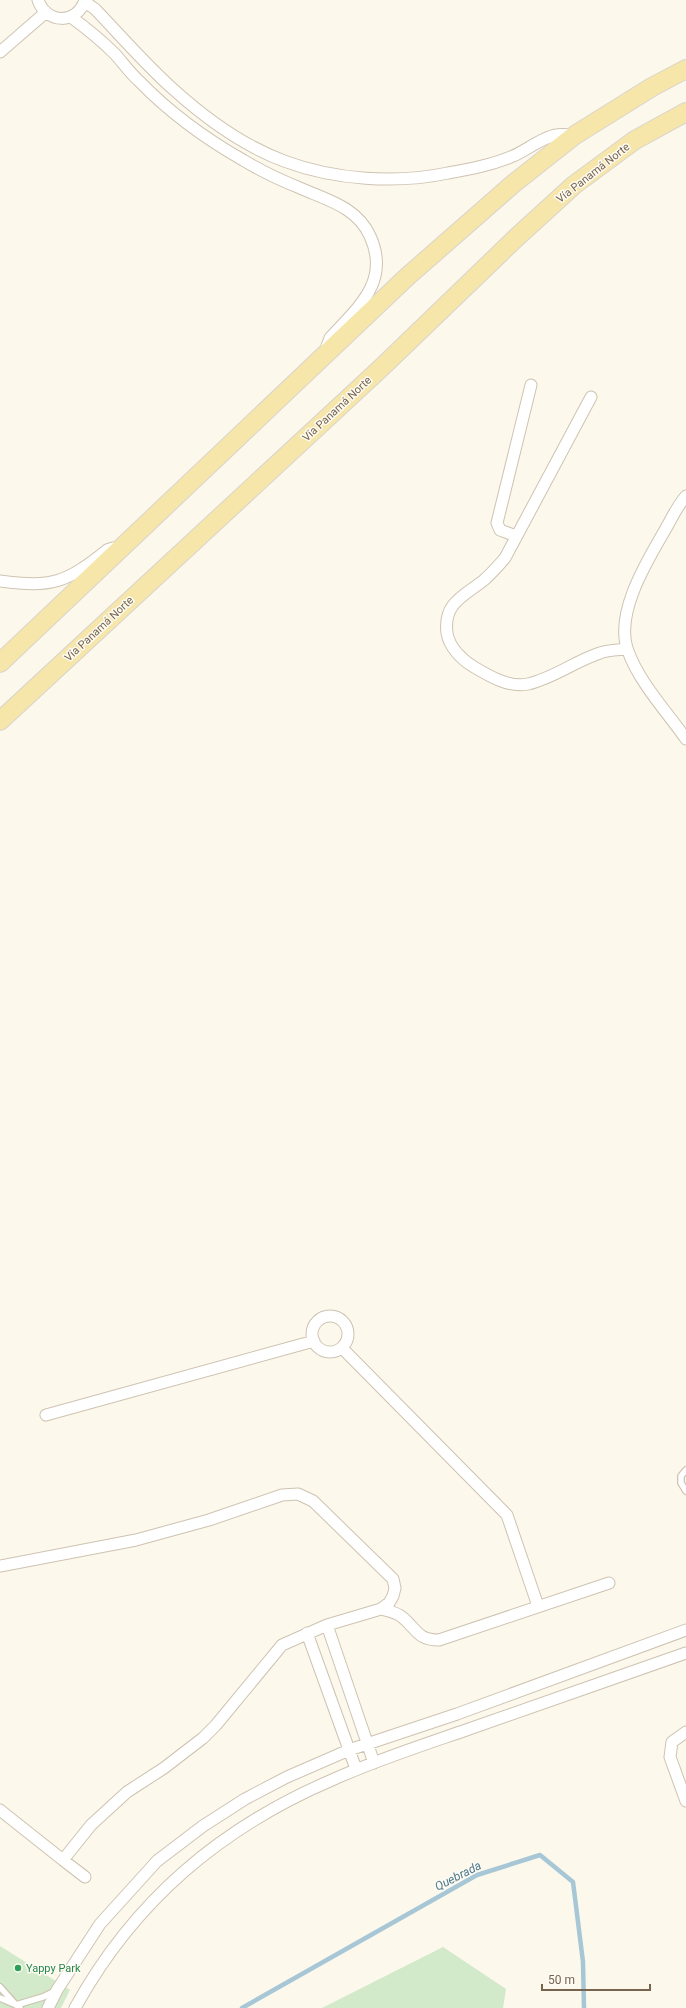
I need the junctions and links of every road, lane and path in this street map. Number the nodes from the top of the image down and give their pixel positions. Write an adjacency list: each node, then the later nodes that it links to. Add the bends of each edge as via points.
1 (38, 0): 3 (street)
2 (85, 1): 4 (street); 8 (street, via 172,88 209,118 265,152 310,169 364,178 391,179 442,175 513,156 555,135)
3 (45, 13): 4 (street, via 57,19); 5 (street)
4 (71, 17): 9 (street, via 102,42 138,81 188,124 257,168 339,204 358,218 365,227 374,248 374,280 366,299 330,338)
5 (0, 52)
6 (686, 69): 8 (main road)
7 (686, 112): 18 (main road, Vía Panamá Norte, via 635,140 574,184 381,368)
8 (575, 135): 9 (main road, via 513,184 408,276)
9 (323, 356): 14 (main road)
10 (531, 385): 13 (street, via 497,523 500,530)
11 (591, 397): 13 (street)
12 (686, 496): 16 (street, via 645,563 629,605 624,630)
13 (516, 536): 16 (street, via 505,558 494,571 462,595 450,608 446,623 448,639 459,656 486,675 507,683 526,684 543,679 601,652)
14 (123, 546): 15 (street, via 107,550 83,570 55,582 29,585); 17 (main road)
15 (0, 581)
16 (627, 649): 19 (street, via 634,667)
17 (0, 663)
18 (0, 721)
19 (686, 739)
20 (314, 1341): 21 (street, via 318,1347 330,1352); 21 (street, via 314,1326 327,1316 335,1317 347,1326 347,1342); 22 (street)
21 (342, 1348): 27 (street, via 507,1515)
22 (46, 1415)
23 (686, 1470): 24 (lane, via 681,1476 681,1483)
24 (686, 1491)
25 (0, 1566): 28 (street, via 136,1540 208,1520 282,1495 298,1494 313,1501 394,1579 393,1596 389,1603)
26 (609, 1583): 27 (street)
27 (538, 1606): 28 (street, via 439,1640 429,1640 419,1635 402,1617)
28 (381, 1608): 29 (street)
29 (327, 1626): 31 (street); 34 (street)
30 (686, 1630): 34 (street)
31 (307, 1633): 35 (street); 40 (street, via 282,1645 207,1734 164,1768 127,1792 91,1825)
32 (686, 1653): 36 (street)
33 (686, 1732): 38 (street, via 672,1742 670,1757)
34 (368, 1744): 35 (street); 36 (street)
35 (349, 1750): 37 (street); 43 (street, via 287,1777 245,1799 203,1826 157,1861 100,1924)
36 (374, 1763): 37 (street)
37 (356, 1770): 47 (street, via 310,1790 259,1817 205,1853 137,1916 90,1981)
38 (686, 1801)
39 (0, 1810): 40 (street)
40 (63, 1860): 41 (street)
41 (85, 1878)
42 (0, 1987): 45 (lane)
43 (57, 1990): 45 (lane); 46 (street)
44 (0, 1998): 45 (lane)
45 (16, 2007)
46 (48, 2008)
47 (75, 2008)

